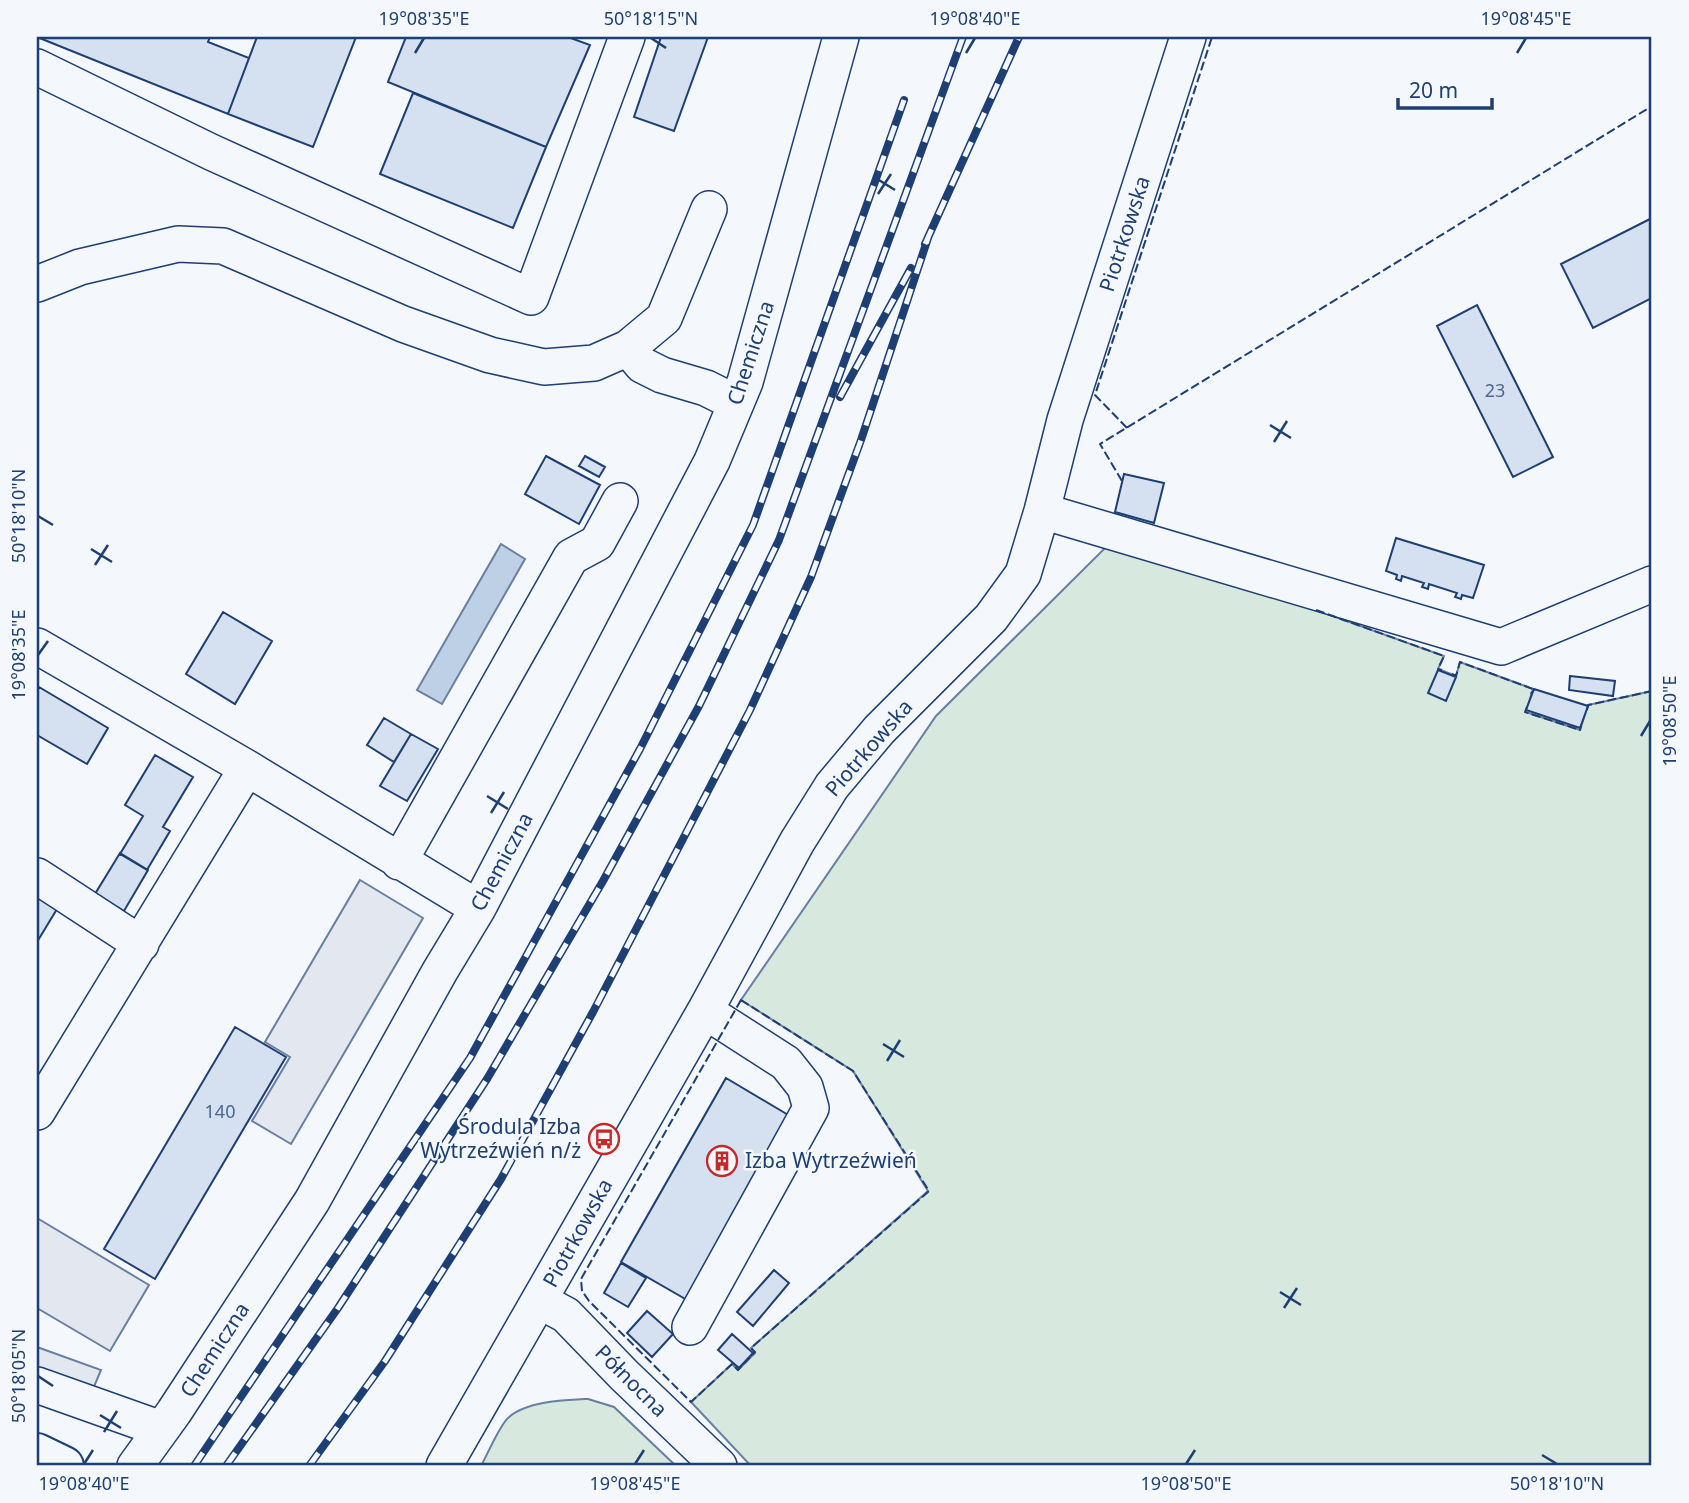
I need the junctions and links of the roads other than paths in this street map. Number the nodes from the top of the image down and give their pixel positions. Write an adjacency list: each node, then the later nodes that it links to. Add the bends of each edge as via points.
1 (627, 37): 4 (street, via 531,297 211,152)
2 (841, 37): 8 (street, Chemiczna)
3 (1188, 37): 10 (street, Piotrkowska, via 1065,419)
4 (37, 67)
5 (709, 209): 7 (street, via 664,318)
6 (37, 284): 7 (street, via 80,267 178,244 223,246 403,324 490,355 544,367 594,363)
7 (628, 348): 8 (street, via 642,365)
8 (736, 403): 16 (street, Chemiczna, via 706,473)
9 (620, 500): 14 (street, via 597,543 571,557)
10 (1042, 511): 11 (street, via 1501,647); 18 (street, Piotrkowska, via 1023,574 991,618 880,730 832,786)
11 (1652, 584)
12 (37, 646): 13 (street)
13 (247, 768): 14 (street); 17 (street)
14 (399, 862): 16 (street)
15 (37, 876): 17 (street)
16 (478, 908): 23 (street, Chemiczna, via 312,1201)
17 (141, 944): 19 (street)
18 (705, 1011): 20 (street, Piotrkowska); 21 (street, via 786,1063 805,1087 811,1108)
19 (37, 1112)
20 (540, 1301): 27 (street, Piotrkowska); 28 (street, Północna, via 565,1315)
21 (690, 1327)
22 (37, 1385): 23 (street)
23 (161, 1429): 26 (street, Chemiczna)
24 (37, 1453): 25 (main road)
25 (64, 1466)
26 (135, 1466)
27 (443, 1466)
28 (719, 1466)

